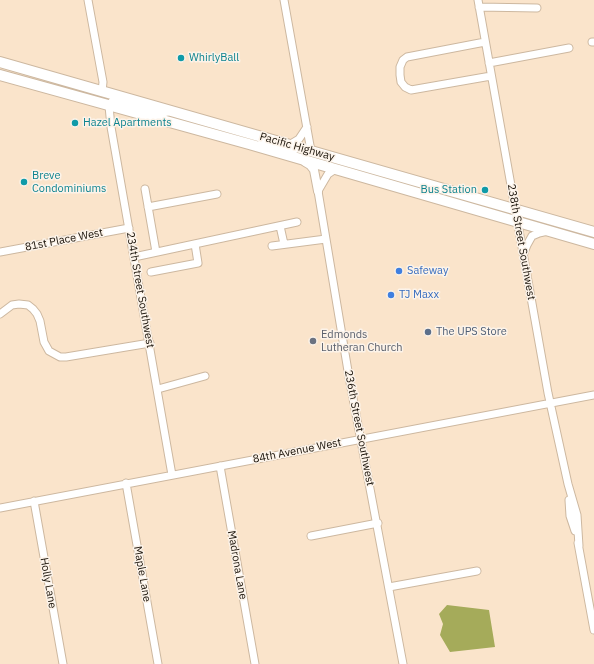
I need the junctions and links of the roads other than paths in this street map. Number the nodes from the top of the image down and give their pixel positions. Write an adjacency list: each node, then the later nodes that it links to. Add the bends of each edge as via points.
1 (88, 0): 11 (street, via 103,82)
2 (284, 0): 14 (street)
3 (478, 3): 4 (street); 5 (street, 238th Street Southwest)
4 (537, 8)
5 (485, 42): 8 (street, 238th Street Southwest); 10 (street, via 407,57 400,67 400,75 405,87 411,90)
6 (569, 48): 8 (street)
7 (0, 62): 11 (highway, Pacific Highway)
8 (489, 63): 10 (street, 238th Street Southwest)
9 (0, 75): 12 (highway, Pacific Highway)
10 (491, 76): 24 (street, 238th Street Southwest)
11 (102, 92): 13 (highway, Pacific Highway)
12 (108, 106): 13 (main road, via 113,101 161,113); 15 (highway, Pacific Highway); 28 (street, 234th Street Southwest)
13 (169, 111): 16 (highway, Pacific Highway)
14 (307, 127): 16 (street, via 299,139); 17 (street)
15 (249, 144): 17 (main road, via 257,142 307,154); 18 (highway, Pacific Highway)
16 (289, 145): 17 (highway, Pacific Highway)
17 (311, 151): 24 (highway, Pacific Highway)
18 (302, 160): 19 (highway, Pacific Highway); 21 (main road, via 314,170)
19 (334, 170): 21 (street, via 328,174); 25 (highway, Pacific Highway)
20 (145, 189): 23 (street)
21 (318, 191): 31 (street, 236th Street Southwest)
22 (216, 194): 23 (street)
23 (148, 207): 37 (street)
24 (515, 210): 25 (street, 238th Street Southwest); 30 (highway, Pacific Highway)
25 (517, 221): 29 (highway, Pacific Highway); 38 (street, 238th Street Southwest)
26 (297, 222): 27 (street)
27 (280, 226): 32 (street); 33 (street)
28 (129, 228): 36 (street, 81st Place West); 39 (street, 234th Street Southwest)
29 (549, 231): 34 (highway, Pacific Highway); 38 (street, via 532,236 526,245)
30 (594, 232)
31 (326, 239): 33 (street); 47 (street, 236th Street Southwest)
32 (195, 244): 37 (street); 40 (street, via 198,263)
33 (284, 244): 35 (street)
34 (594, 244)
35 (272, 246)
36 (0, 252)
37 (156, 252): 39 (street)
38 (524, 255): 46 (street, 238th Street Southwest)
39 (134, 257): 42 (street, 234th Street Southwest)
40 (152, 272)
41 (0, 314): 42 (street, via 12,305 28,305 37,314 49,352 60,357)
42 (150, 343): 44 (street, 234th Street Southwest)
43 (204, 376): 44 (street)
44 (158, 389): 49 (street, 234th Street Southwest)
45 (594, 395): 46 (street, 84th Avenue West)
46 (551, 404): 47 (street, 84th Avenue West); 57 (street, 238th Street Southwest, via 568,484 570,516)
47 (361, 439): 48 (street, 84th Avenue West); 53 (street, 236th Street Southwest)
48 (220, 466): 49 (street, 84th Avenue West); 61 (street, Madrona Lane)
49 (172, 475): 50 (street, 84th Avenue West)
50 (126, 484): 51 (street, 84th Avenue West); 60 (street, Maple Lane)
51 (34, 501): 52 (street, 84th Avenue West); 59 (street, Holly Lane)
52 (0, 508)
53 (378, 524): 54 (street); 56 (street, 236th Street Southwest)
54 (311, 536)
55 (477, 571): 56 (street)
56 (389, 587): 62 (street, 236th Street Southwest)
57 (590, 587): 58 (street, 238th Street Southwest)
58 (594, 630)
59 (63, 664)
60 (158, 664)
61 (255, 664)
62 (403, 664)

